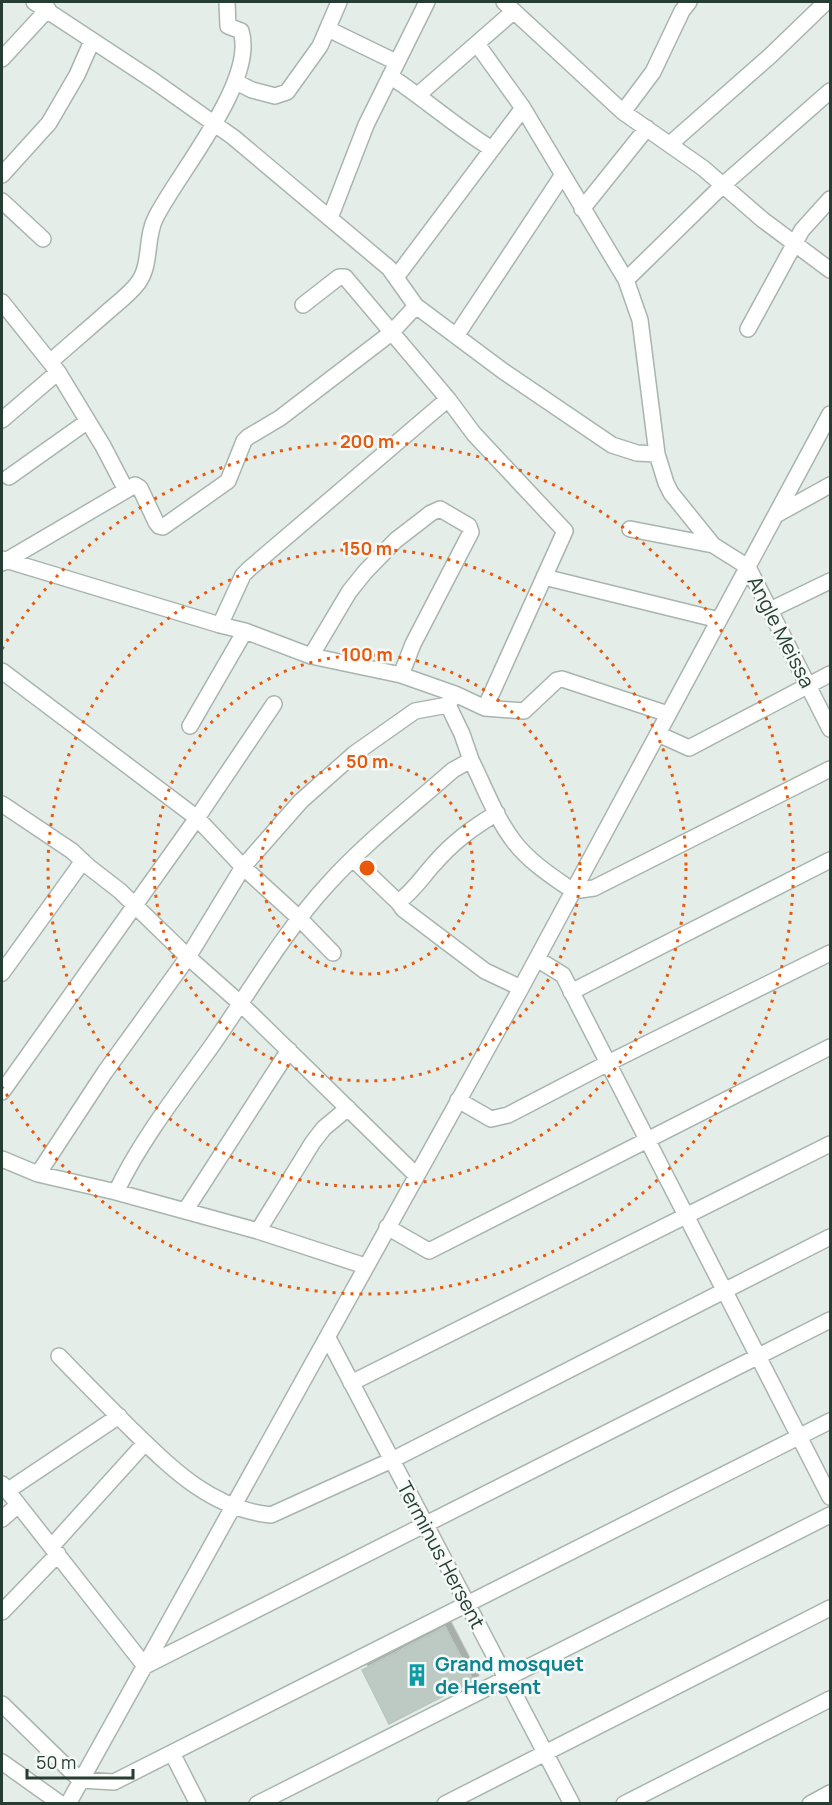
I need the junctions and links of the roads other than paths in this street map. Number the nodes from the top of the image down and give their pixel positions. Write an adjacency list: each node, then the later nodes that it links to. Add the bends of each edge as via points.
1 (34, 2): 8 (street)
2 (227, 2): 14 (street, via 228,26 241,31 244,42)
3 (339, 2): 9 (street)
4 (427, 2): 13 (street)
5 (689, 2): 18 (street, via 653,72)
6 (826, 2): 21 (street)
7 (509, 6): 11 (street); 18 (street)
8 (48, 9): 10 (street); 12 (street)
9 (328, 29): 13 (street); 14 (street, via 286,92 275,96)
10 (92, 41): 19 (street); 23 (street, via 49,123)
11 (477, 44): 16 (street); 17 (street)
12 (2, 59)
13 (393, 69): 16 (street); 29 (street, via 366,125)
14 (236, 82): 19 (street)
15 (831, 91): 25 (street)
16 (419, 94): 22 (street)
17 (523, 108): 22 (street); 24 (street)
18 (623, 112): 20 (street)
19 (215, 124): 29 (street); 41 (street, via 155,219 139,282)
20 (647, 128): 21 (street); 28 (street)
21 (670, 144): 25 (street)
22 (492, 149): 33 (street)
23 (2, 175)
24 (562, 176): 28 (street); 40 (street)
25 (723, 185): 31 (street); 34 (street)
26 (831, 199): 31 (street, via 802,230)
27 (2, 201): 30 (street)
28 (582, 209): 34 (street)
29 (330, 218): 33 (street)
30 (44, 239)
31 (795, 245): 32 (street); 38 (street)
32 (831, 270)
33 (397, 276): 37 (street)
34 (626, 280): 46 (street, via 640,320)
35 (2, 302): 41 (street)
36 (303, 305): 39 (street, via 339,277 345,277)
37 (417, 306): 39 (street); 40 (street)
38 (748, 329)
39 (391, 333): 42 (street); 49 (street, via 280,418 248,437 228,481 164,527 156,522 140,488 135,485)
40 (456, 336): 46 (street, via 612,445)
41 (54, 367): 44 (street); 45 (street)
42 (448, 399): 55 (street, via 474,434 565,531); 59 (street, via 243,575)
43 (831, 414): 50 (street)
44 (2, 420)
45 (88, 421): 47 (street); 49 (street)
46 (657, 454): 52 (street, via 671,493)
47 (9, 477)
48 (831, 485): 50 (street)
49 (126, 490): 53 (street)
50 (776, 514): 54 (street)
51 (630, 530): 52 (street)
52 (713, 545): 54 (street)
53 (3, 560): 59 (street)
54 (748, 567): 57 (street, Angle Meissa); 58 (street)
55 (544, 577): 58 (street); 68 (street)
56 (831, 581): 57 (street)
57 (770, 610): 65 (street, Angle Meissa)
58 (719, 620): 69 (street)
59 (220, 625): 60 (street)
60 (245, 631): 61 (street); 70 (street)
61 (311, 656): 64 (street); 64 (street, via 365,572 396,540 440,509 468,526 471,535 413,644)
62 (2, 671): 77 (street)
63 (831, 674): 65 (street)
64 (401, 675): 66 (street)
65 (808, 685): 71 (street, Angle Meissa); 72 (street, via 689,748)
66 (451, 699): 68 (street); 73 (street); 81 (street, via 415,711 354,754 302,801)
67 (274, 704): 77 (street)
68 (485, 708): 69 (street, via 524,711 562,679)
69 (669, 714): 72 (street)
70 (190, 726)
71 (831, 729)
72 (658, 734): 82 (street)
73 (471, 760): 76 (street); 78 (street, via 453,770)
74 (831, 770): 82 (street, via 594,888)
75 (2, 804): 80 (street)
76 (497, 813): 82 (street, via 515,843); 83 (street, via 466,832)
77 (197, 818): 81 (street); 84 (street)
78 (353, 859): 83 (street); 85 (street)
79 (831, 860): 92 (street)
80 (83, 861): 84 (street); 90 (street)
81 (243, 867): 85 (street); 88 (street)
82 (573, 891): 89 (street)
83 (398, 902): 91 (street, via 485,971)
84 (135, 905): 88 (street); 97 (street)
85 (299, 918): 86 (street); 93 (street)
86 (333, 953)
87 (831, 954): 96 (street)
88 (188, 957): 93 (street); 103 (street)
89 (537, 959): 91 (street); 92 (street, via 563,975)
90 (2, 973)
91 (521, 988): 98 (street)
92 (571, 992): 96 (street)
93 (242, 1004): 95 (street); 105 (street, via 140,1147)
94 (831, 1047): 100 (street)
95 (289, 1050): 99 (street); 106 (street)
96 (608, 1063): 98 (street, via 508,1115 491,1119); 100 (street)
97 (2, 1092)
98 (458, 1100): 104 (street)
99 (348, 1108): 104 (street); 109 (street, via 313,1142)
100 (647, 1140): 107 (street); 108 (street, via 429,1251)
101 (831, 1144): 107 (street)
102 (2, 1159): 103 (street)
103 (38, 1174): 105 (street)
104 (416, 1175): 108 (street)
105 (116, 1192): 106 (street)
106 (185, 1211): 109 (street)
107 (686, 1216): 112 (street); 117 (street)
108 (387, 1227): 111 (street)
109 (258, 1231): 111 (street)
110 (831, 1237): 112 (street)
111 (365, 1266): 114 (street)
112 (725, 1291): 116 (street); 122 (street)
113 (831, 1320): 116 (street)
114 (328, 1338): 117 (street, Terminus Hersent); 126 (street)
115 (59, 1356): 118 (street)
116 (758, 1356): 120 (street); 129 (street)
117 (351, 1383): 122 (street, Terminus Hersent)
118 (119, 1416): 121 (street); 123 (street)
119 (831, 1421): 120 (street)
120 (800, 1437): 124 (street); 131 (street)
121 (145, 1443): 126 (street, via 203,1493); 130 (street)
122 (392, 1460): 126 (street, via 271,1515); 129 (street, Terminus Hersent)
123 (4, 1488): 125 (street)
124 (831, 1497)
125 (18, 1505): 128 (street); 130 (street)
126 (234, 1507): 134 (street)
127 (831, 1515): 135 (street)
128 (2, 1519)
129 (426, 1524): 131 (street, Terminus Hersent); 134 (street)
130 (55, 1550): 133 (street); 134 (street)
131 (467, 1604): 135 (street, Terminus Hersent); 138 (street)
132 (831, 1608): 139 (street)
133 (2, 1612)
134 (145, 1666): 141 (street)
135 (507, 1680): 139 (street, Terminus Hersent); 146 (street)
136 (831, 1699): 149 (street)
137 (2, 1704): 141 (street)
138 (172, 1753): 141 (street, via 114,1782); 145 (street)
139 (545, 1753): 147 (street); 148 (street, Terminus Hersent)
140 (2, 1762): 143 (street)
141 (80, 1780): 144 (street)
142 (831, 1793): 150 (street)
143 (61, 1803)
144 (68, 1803)
145 (198, 1803)
146 (257, 1803)
147 (445, 1803)
148 (572, 1803)
149 (624, 1803)
150 (810, 1803)

